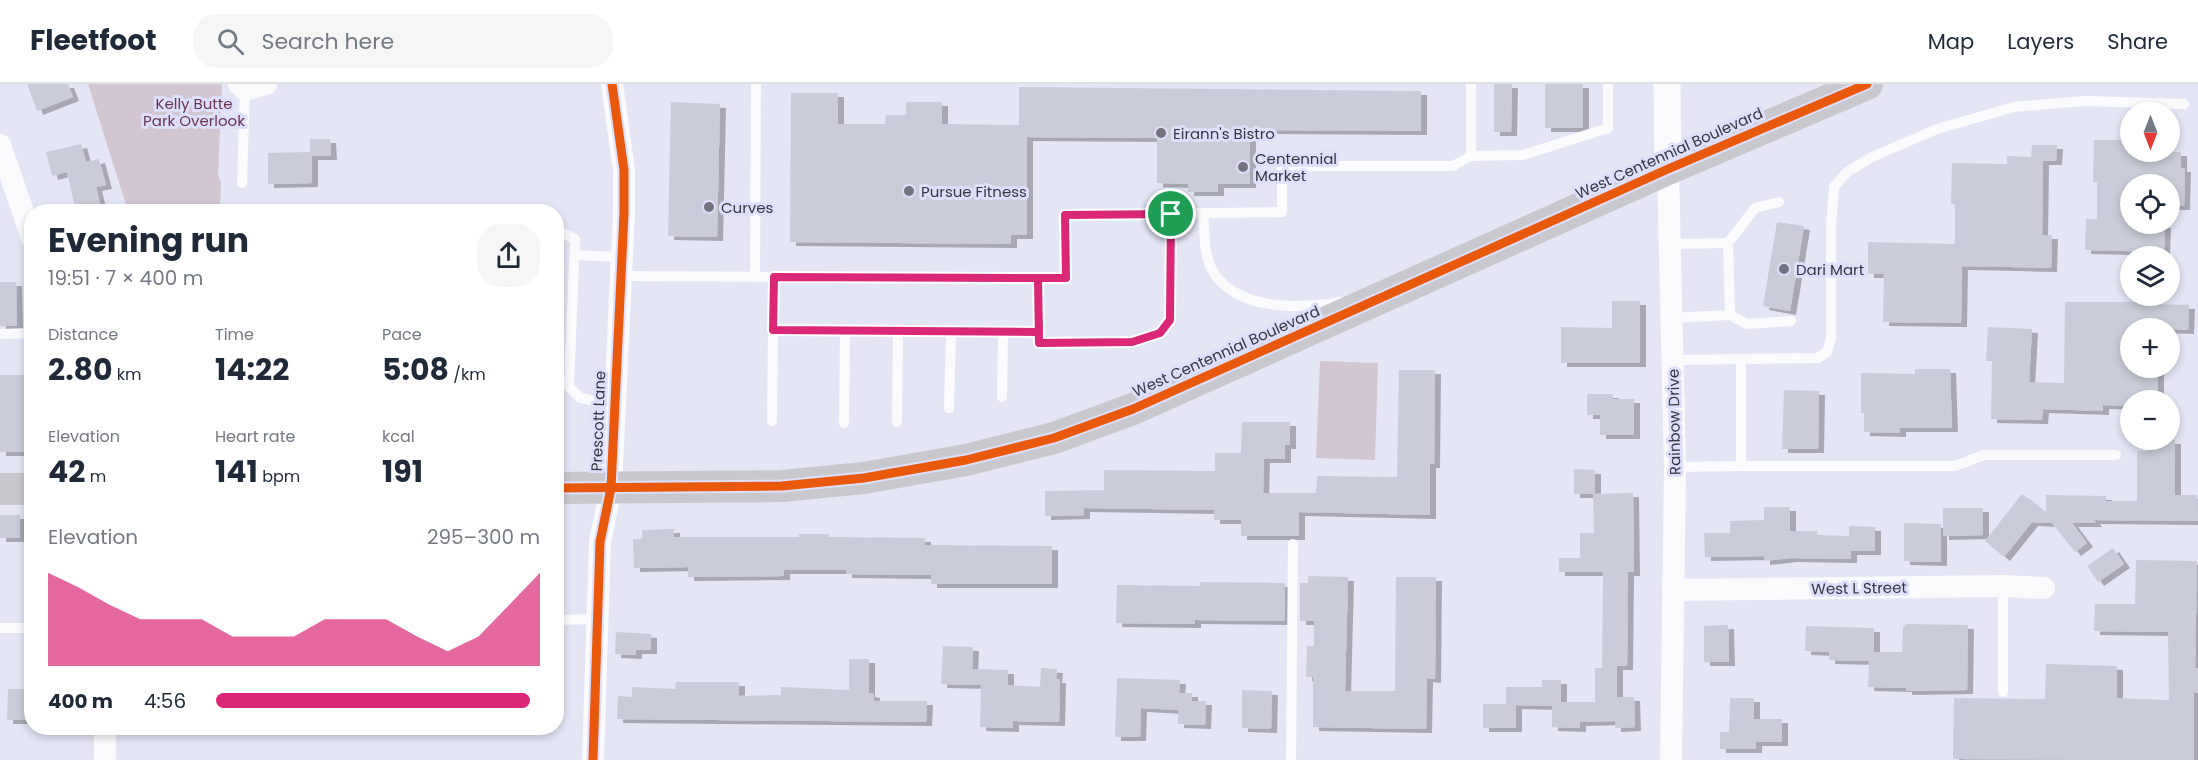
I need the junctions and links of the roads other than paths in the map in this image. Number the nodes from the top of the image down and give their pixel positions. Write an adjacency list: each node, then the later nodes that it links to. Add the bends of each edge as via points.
1 (612, 84): 22 (street, Prescott Lane, via 624,170)
2 (756, 84): 23 (lane)
3 (1471, 84): 10 (lane)
4 (1608, 84): 10 (lane, via 1608,128 1523,155)
5 (1667, 84): 11 (street, Rainbow Drive)
6 (1867, 84): 11 (main road, West Centennial Boulevard)
7 (250, 86): 12 (lane)
8 (2184, 104): 38 (lane, via 2086,101 2014,107 1937,129 1872,157 1847,172 1834,187 1831,338 1827,352 1818,358)
9 (0, 145): 13 (street)
10 (1471, 156): 15 (lane, via 1453,166 1282,166 1282,212)
11 (1668, 169): 20 (street, Rainbow Drive); 26 (main road, West Centennial Boulevard)
12 (242, 183)
13 (9, 197): 17 (street)
14 (1779, 202): 19 (lane, via 1755,208)
15 (1203, 213): 16 (lane); 26 (lane, via 1205,249 1215,276 1240,296 1269,304 1311,305)
16 (1171, 214): 25 (lane, via 1065,215 1066,278); 37 (lane, via 1170,320 1160,333 1132,342)
17 (24, 224)
18 (564, 234): 21 (lane, via 575,239)
19 (1728, 243): 20 (lane); 27 (lane)
20 (1670, 244): 28 (street, Rainbow Drive)
21 (574, 255): 22 (lane); 41 (lane, via 569,387 580,398)
22 (620, 267): 23 (lane); 41 (street, Prescott Lane)
23 (755, 277): 24 (lane)
24 (774, 277): 25 (lane); 30 (lane)
25 (1038, 278): 37 (lane)
26 (1387, 296): 50 (main road, West Centennial Boulevard, via 1133,409 1054,438 977,458 864,478 782,486)
27 (1730, 315): 28 (lane); 29 (lane, via 1747,324)
28 (1672, 318): 39 (street, Rainbow Drive)
29 (1791, 321)
30 (773, 330): 31 (lane); 43 (lane)
31 (845, 331): 32 (lane); 45 (lane)
32 (898, 331): 33 (lane); 44 (lane)
33 (951, 332): 34 (lane); 42 (lane)
34 (1003, 332): 37 (lane); 40 (lane)
35 (24, 333): 36 (lane)
36 (0, 334)
37 (1039, 338)
38 (1741, 359): 39 (lane); 47 (lane)
39 (1673, 360): 48 (street, Rainbow Drive)
40 (1002, 397)
41 (614, 404): 50 (street, Prescott Lane)
42 (949, 408)
43 (771, 421)
44 (897, 422)
45 (844, 423)
46 (2116, 455): 47 (lane, via 1984,455 1955,466)
47 (1741, 466): 48 (lane)
48 (1675, 467): 56 (street, Rainbow Drive)
49 (564, 488): 50 (main road, West Centennial Boulevard)
50 (611, 488): 57 (street, Prescott Lane, via 600,542)
51 (0, 489): 52 (main road)
52 (24, 489)
53 (1293, 544): 65 (lane)
54 (2003, 586): 55 (street, West L Street); 56 (street, West L Street); 61 (lane)
55 (2044, 588)
56 (1673, 591): 66 (street, Rainbow Drive)
57 (596, 619): 58 (lane); 64 (street, Prescott Lane)
58 (564, 620)
59 (0, 628): 60 (lane)
60 (24, 628)
61 (2003, 692)
62 (105, 735): 63 (street)
63 (105, 760)
64 (593, 760)
65 (1291, 760)
66 (1671, 760)

